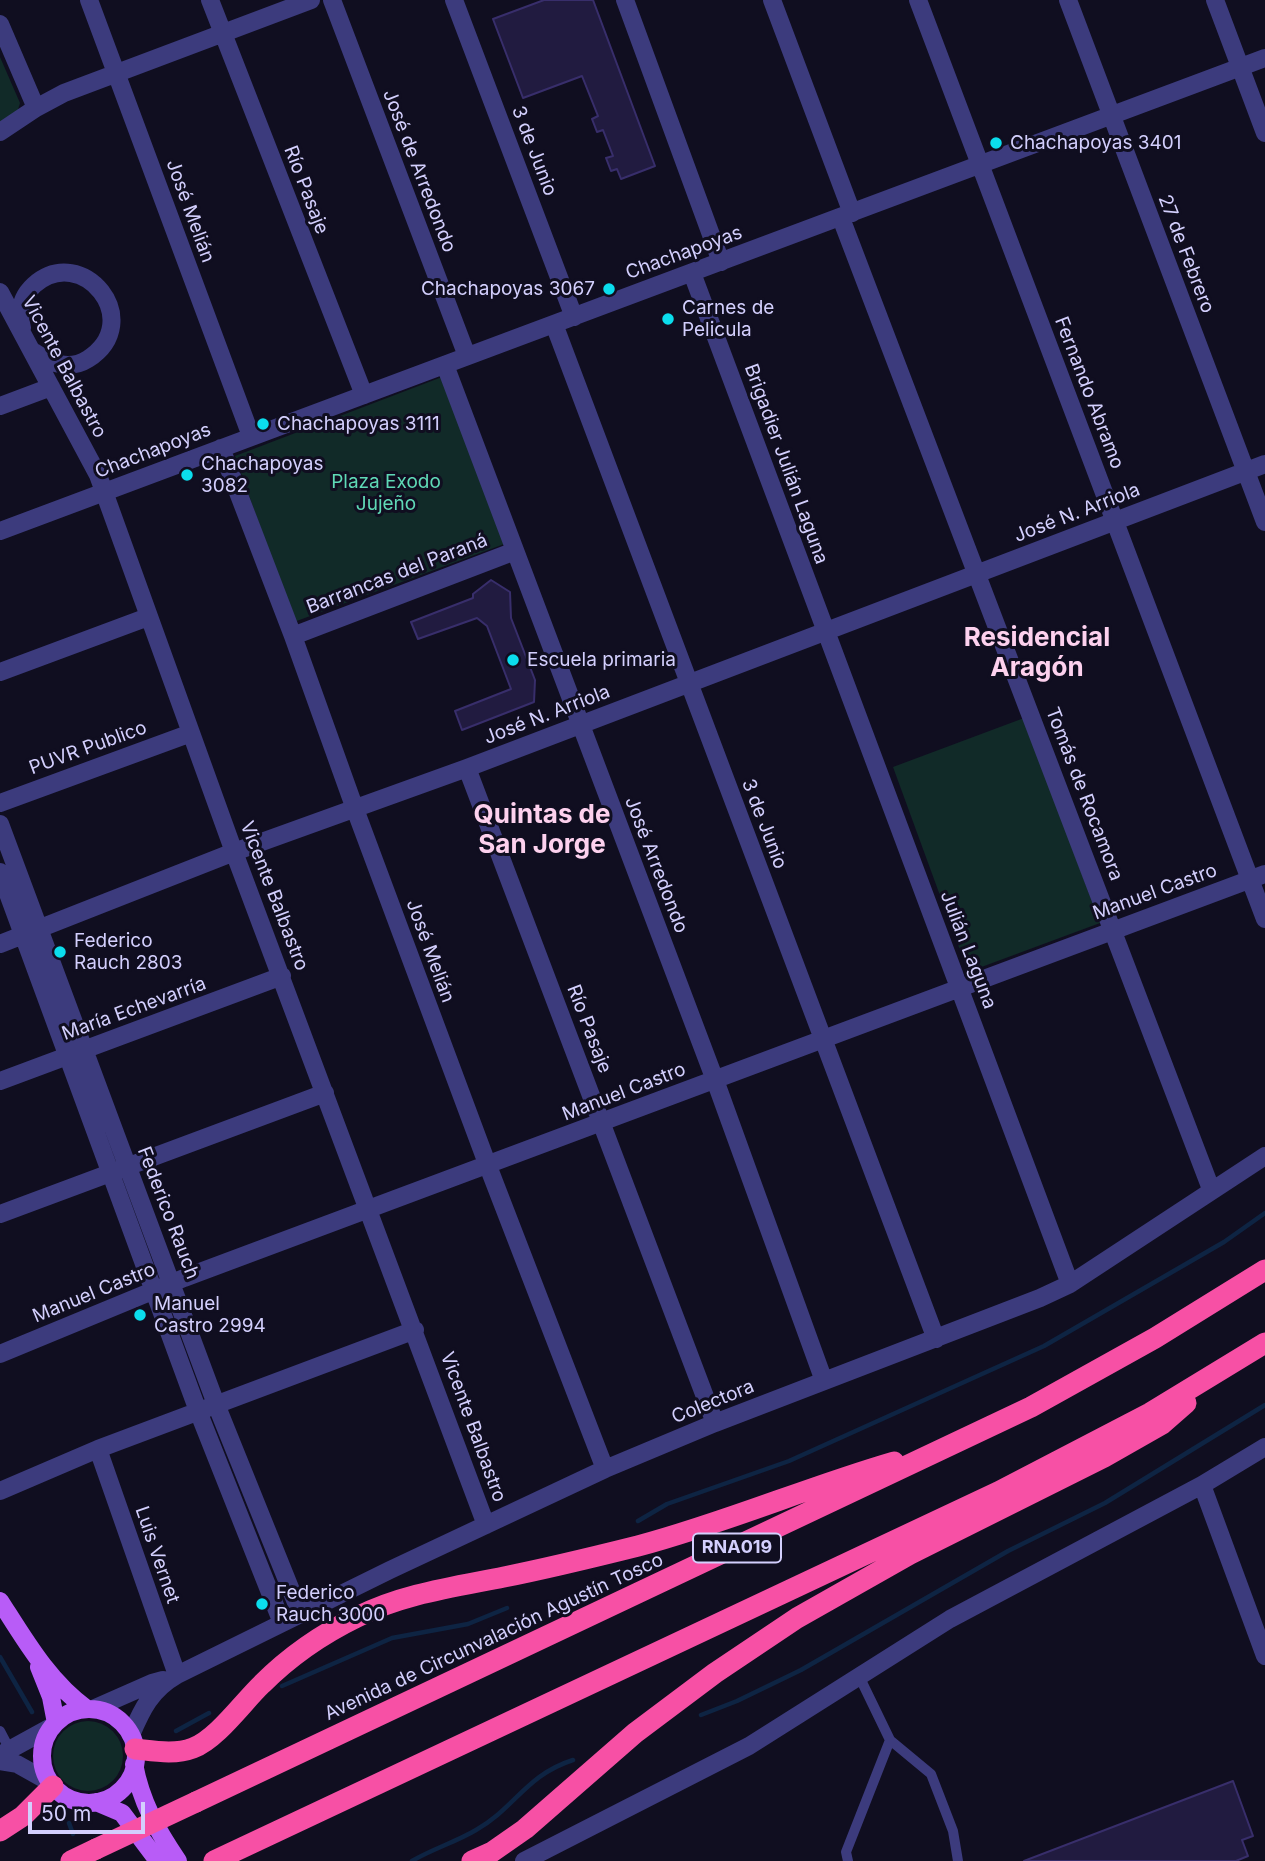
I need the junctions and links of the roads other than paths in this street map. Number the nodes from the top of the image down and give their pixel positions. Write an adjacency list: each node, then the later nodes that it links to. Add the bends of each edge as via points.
1 (89, 0): 15 (street, José Melián)
2 (210, 0): 12 (street, Río Pasaje)
3 (312, 0): 12 (street)
4 (332, 0): 28 (street, José de Arredondo)
5 (454, 0): 25 (street, 3 de Junio)
6 (625, 0): 22 (street)
7 (772, 0): 21 (street, Tomás de Rocamora)
8 (918, 0): 20 (street, Fernando Abramo)
9 (1068, 0): 17 (street, 27 de Febrero)
10 (1216, 0): 14 (street)
11 (0, 24): 16 (street)
12 (223, 34): 15 (street); 31 (street, Río Pasaje)
13 (1265, 58): 14 (street, Chachapoyas)
14 (1240, 67): 17 (street, Chachapoyas); 19 (street)
15 (116, 73): 16 (street); 33 (street, José Melián)
16 (36, 108): 18 (street)
17 (1111, 116): 20 (street, Chachapoyas); 36 (street, 27 de Febrero)
18 (0, 132)
19 (1265, 133)
20 (980, 165): 21 (street, Chachapoyas); 38 (street, Fernando Abramo)
21 (846, 215): 22 (street, Chachapoyas); 42 (street, Tomás de Rocamora)
22 (721, 262): 23 (street, Chachapoyas)
23 (692, 273): 25 (street, Chachapoyas); 44 (street, Brigadier Julián Laguna)
24 (0, 292): 27 (street, Vicente Balbastro)
25 (575, 317): 26 (street, Chachapoyas)
26 (554, 324): 28 (street, Chachapoyas); 47 (street, 3 de Junio)
27 (27, 343): 27 (street, via 19,315 25,295 40,280 53,274 80,275 98,286 107,299 112,326 104,344 89,359 59,365); 30 (street, Vicente Balbastro)
28 (467, 356): 29 (street, Chachapoyas)
29 (446, 365): 31 (street, Chachapoyas); 41 (street, José Arredondo)
30 (51, 387): 32 (street); 37 (street, Vicente Balbastro)
31 (363, 396): 33 (street, Chachapoyas)
32 (0, 406)
33 (251, 436): 34 (street, Chachapoyas)
34 (221, 448): 37 (street, Chachapoyas); 45 (street, José Melián)
35 (1265, 464): 36 (street, José N. Arriola)
36 (1246, 471): 38 (street, José N. Arriola); 39 (street, 27 de Febrero)
37 (104, 493): 40 (street, Chachapoyas); 43 (street, Vicente Balbastro)
38 (1115, 521): 42 (street, José N. Arriola); 56 (street, Fernando Abramo)
39 (1265, 522)
40 (0, 531)
41 (515, 551): 45 (street, Barrancas del Paraná); 48 (street, José Arredondo)
42 (977, 573): 44 (street, José N. Arriola); 58 (street, Tomás de Rocamora)
43 (148, 617): 46 (street); 49 (street, Vicente Balbastro)
44 (825, 631): 47 (street, José N. Arriola); 62 (street, Julián Laguna)
45 (293, 636): 52 (street, José Melián)
46 (0, 672)
47 (688, 683): 48 (street, José N. Arriola); 63 (street, 3 de Junio)
48 (581, 725): 50 (street, José N. Arriola); 66 (street, José Arredondo)
49 (191, 733): 51 (street, PUVR Publico); 54 (street, Vicente Balbastro)
50 (467, 768): 52 (street, José N. Arriola); 68 (street, Río Pasaje)
51 (0, 803)
52 (355, 809): 54 (street, José N. Arriola); 70 (street, José Melián)
53 (0, 824): 59 (street, Federico Rauch)
54 (234, 852): 59 (street, José N. Arriola); 61 (street, Vicente Balbastro)
55 (0, 872): 59 (street, Federico Rauch)
56 (1257, 876): 57 (street, Fernando Abramo); 58 (street, Manuel Castro)
57 (1265, 919)
58 (1113, 930): 62 (street, Manuel Castro); 72 (street, Tomás de Rocamora)
59 (31, 932): 60 (street, José N. Arriola); 64 (street, Federico Rauch)
60 (0, 944)
61 (282, 976): 64 (street, María Echevarría); 67 (street, Vicente Balbastro)
62 (961, 989): 63 (street, Manuel Castro); 77 (street, Julián Laguna)
63 (823, 1040): 66 (street, Manuel Castro); 80 (street, 3 de Junio)
64 (75, 1053): 65 (street, María Echevarría); 71 (street, Federico Rauch)
65 (0, 1080)
66 (715, 1080): 68 (street, Manuel Castro); 84 (street, José Arredondo)
67 (325, 1093): 71 (street); 73 (street, Vicente Balbastro)
68 (602, 1122): 70 (street, Manuel Castro); 87 (street, Río Pasaje)
69 (1265, 1156): 72 (street, Colectora)
70 (488, 1166): 73 (street, Manuel Castro); 91 (street, José Melián)
71 (120, 1170): 74 (street); 76 (street, Federico Rauch); 78 (street, Federico Rauch)
72 (1211, 1189): 77 (street, Colectora)
73 (369, 1210): 76 (street, Manuel Castro); 79 (street, Vicente Balbastro)
74 (0, 1214)
75 (1265, 1270): 88 (highway, Avenida de Circunvalación Agustín Tosco / RNA019, via 1145,1344)
76 (172, 1284): 78 (street, Manuel Castro); 85 (street, Federico Rauch)
77 (1070, 1284): 80 (street, Colectora)
78 (155, 1292): 82 (street, Manuel Castro); 86 (street, Federico Rauch)
79 (415, 1330): 85 (street); 94 (street, Vicente Balbastro)
80 (936, 1339): 84 (street, Colectora)
81 (1265, 1343): 83 (highway)
82 (0, 1354)
83 (1224, 1369): 111 (highway, via 1010,1486); 115 (highway, via 1162,1424 797,1618 644,1727 524,1829)
84 (824, 1381): 87 (street, Colectora)
85 (216, 1404): 86 (street); 96 (street, Federico Rauch)
86 (198, 1411): 90 (street); 97 (street, Federico Rauch)
87 (715, 1423): 91 (street, Colectora)
88 (957, 1444): 106 (highway, via 847,1475 797,1496 652,1542 379,1606 295,1654 196,1747); 112 (highway, Avenida de Circunvalación Agustín Tosco / RNA019, bridge)
89 (1265, 1447): 92 (street)
90 (98, 1449): 93 (street); 101 (street, Luis Vernet)
91 (605, 1469): 94 (street, Colectora)
92 (1202, 1485): 98 (street); 100 (street, via 950,1619)
93 (0, 1491)
94 (486, 1525): 96 (street, Colectora)
95 (0, 1601): 99 (main road)
96 (300, 1615): 97 (street, Colectora)
97 (282, 1623): 101 (street, Colectora)
98 (1265, 1656)
99 (35, 1657): 102 (main road); 103 (main road, via 51,1697)
100 (859, 1676): 105 (lane); 116 (street, via 749,1746)
101 (174, 1677): 102 (street, Colectora); 106 (street, Colectora, via 150,1696)
102 (90, 1709): 103 (main road, via 66,1714); 106 (main road, via 117,1718)
103 (54, 1725): 107 (street); 108 (main road, via 42,1752)
104 (0, 1731): 107 (lane)
105 (890, 1740): 117 (lane, via 846,1852); 118 (lane, via 931,1774 953,1831)
106 (133, 1750): 109 (main road, via 128,1781 120,1791); 114 (main road, via 145,1807)
107 (3, 1756): 108 (street)
108 (52, 1784): 109 (main road, via 71,1799); 110 (highway, via 23,1816)
109 (96, 1802): 113 (main road, via 129,1819)
110 (0, 1831)
111 (221, 1858)
112 (71, 1861)
113 (158, 1861)
114 (178, 1861)
115 (472, 1861)
116 (524, 1861)
117 (848, 1861)
118 (958, 1861)

